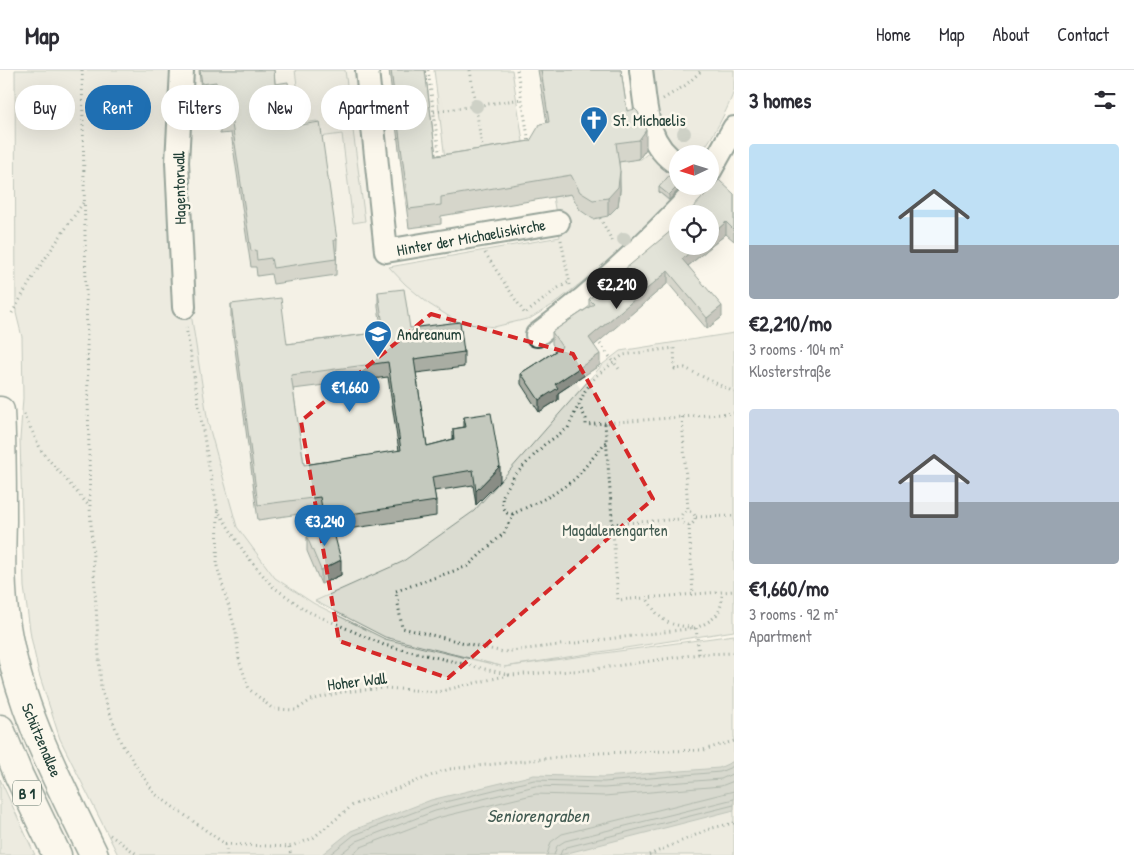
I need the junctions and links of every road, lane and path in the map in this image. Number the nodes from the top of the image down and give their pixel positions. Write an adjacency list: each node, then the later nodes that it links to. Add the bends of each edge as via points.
1 (82, 70): 20 (path)
2 (182, 70): 27 (street, Hagentorwall, via 177,162)
3 (367, 70): 23 (street, Hinter der Michaeliskirche, via 386,251)
4 (428, 70): 12 (path)
5 (470, 70): 11 (path)
6 (517, 70): 9 (path)
7 (641, 70): 10 (street)
8 (702, 70): 10 (path, via 675,93)
9 (522, 99): 11 (path); 14 (path)
10 (646, 104): 16 (street, via 650,131 659,148)
11 (476, 106): 12 (path); 17 (path)
12 (434, 112): 18 (path)
13 (734, 128): 15 (street)
14 (529, 144)
15 (719, 155)
16 (669, 156)
17 (484, 161)
18 (441, 167)
19 (692, 195): 24 (street)
20 (85, 199): 28 (path); 42 (path)
21 (600, 218): 24 (path, via 614,245)
22 (558, 222): 23 (street, Hinter der Michaeliskirche); 25 (path)
23 (474, 236): 25 (path, via 525,314)
24 (627, 260): 29 (street)
25 (569, 282): 26 (path)
26 (567, 287)
27 (184, 307): 44 (path, Hoher Wall)
28 (12, 314)
29 (537, 335)
30 (597, 339): 31 (path)
31 (614, 362): 32 (path); 33 (path, via 623,355 674,348 675,369 685,368); 34 (path, via 596,376)
32 (620, 369)
33 (734, 392)
34 (578, 405): 38 (path, via 586,426); 45 (path, via 568,428 544,445 514,476 502,496 502,507 507,514)
35 (11, 412): 40 (main road, Schützenallee / B 1); 42 (path)
36 (734, 413): 37 (path)
37 (682, 417): 38 (path); 43 (path)
38 (605, 423): 39 (path)
39 (606, 442): 45 (path, via 575,479 552,495); 49 (path)
40 (0, 448): 41 (main road, Schützenallee / B 1)
41 (0, 480): 62 (main road, Schützenallee / B 1, via 2,595 16,671 37,735)
42 (90, 507): 63 (path, via 101,689 121,743 155,794)
43 (688, 510): 47 (path); 48 (path, via 683,512)
44 (218, 511): 58 (path, Hoher Wall, via 246,555 272,586 307,611 384,645); 58 (path, Hoher Wall, via 217,566 236,632 239,660 250,689 273,709 296,710 311,700 342,692 386,688 437,692)
45 (513, 514): 55 (path, via 504,533 468,566 396,591 402,628 503,652)
46 (734, 516): 47 (path)
47 (696, 517): 50 (path)
48 (681, 519): 49 (path); 50 (path)
49 (612, 524): 54 (path, via 618,600)
50 (689, 525): 53 (path)
51 (734, 591): 52 (path)
52 (722, 592): 53 (path); 55 (path, via 722,606 713,620)
53 (693, 594): 54 (path)
54 (646, 597): 55 (path, via 656,614 670,625)
55 (696, 628): 57 (path)
56 (734, 653): 57 (path, Hoher Wall)
57 (700, 654): 58 (path, Hoher Wall, via 588,670)
58 (510, 675)
59 (0, 730): 65 (main road, B 1)
60 (734, 741): 64 (path, via 703,750 598,753 449,768 353,805 313,838)
61 (734, 823): 69 (path, via 712,828)
62 (101, 844): 66 (path)
63 (225, 844): 64 (path); 67 (path)
64 (289, 847): 68 (path)
65 (58, 855)
66 (138, 855)
67 (227, 855)
68 (291, 855)
69 (649, 855)

